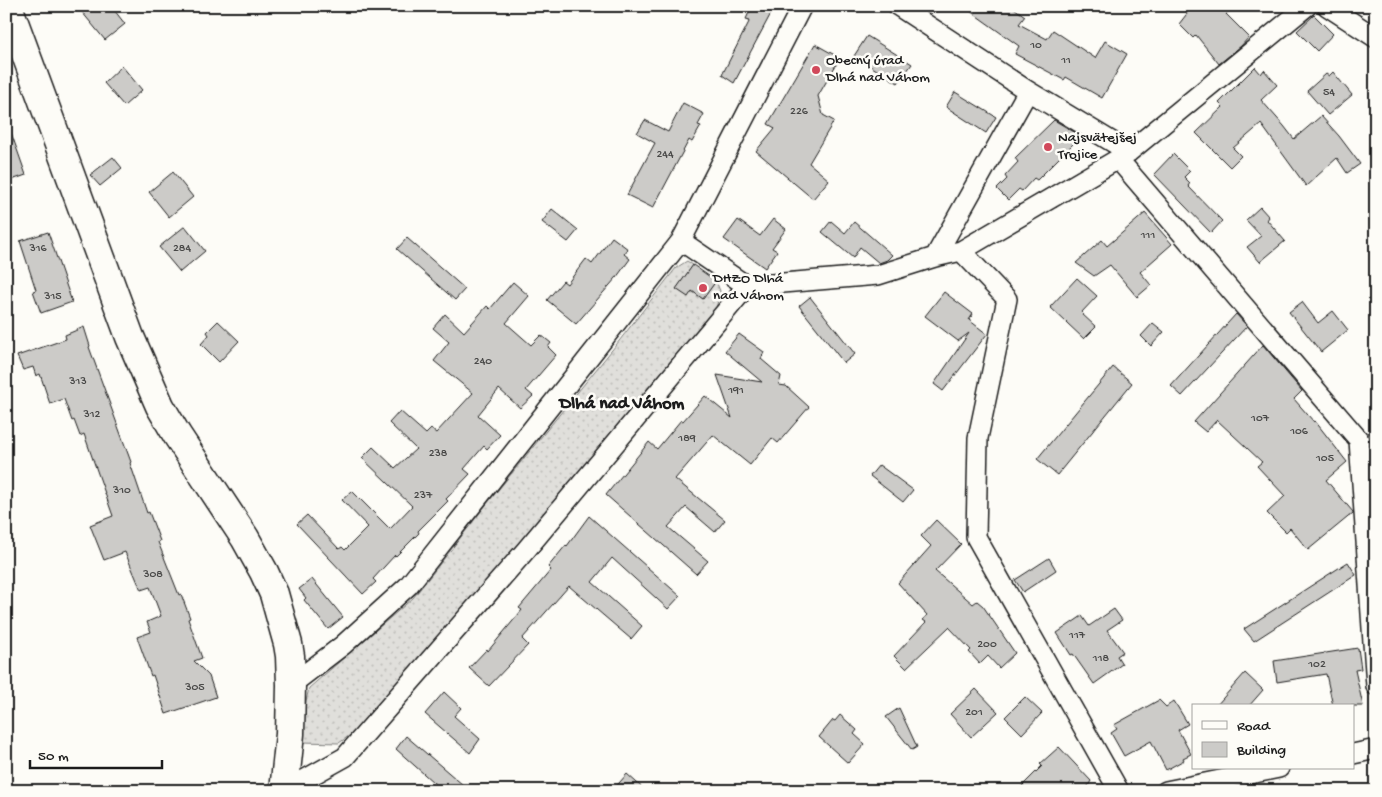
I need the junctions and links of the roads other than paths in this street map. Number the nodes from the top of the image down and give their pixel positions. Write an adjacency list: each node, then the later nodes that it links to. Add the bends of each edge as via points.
1 (8, 6): 13 (main road, via 130,337 160,406 245,538 271,586 288,644)
2 (802, 6): 9 (street)
3 (898, 6): 7 (street)
4 (1307, 6): 8 (street)
5 (1327, 6): 6 (street)
6 (1376, 38)
7 (1028, 92): 8 (street); 11 (street)
8 (1124, 156): 10 (street); 14 (street, via 1359,440)
9 (681, 241): 12 (street); 13 (street, via 408,586 343,645)
10 (961, 251): 11 (street); 19 (street, via 1007,299 978,438 976,537)
11 (935, 257): 12 (street, via 878,275)
12 (747, 286): 18 (street, via 520,557 345,757)
13 (291, 685): 18 (main road)
14 (1376, 686)
15 (1376, 749): 16 (street)
16 (1354, 754)
17 (1269, 770): 20 (street)
18 (284, 791)
19 (1119, 791)
20 (1166, 791)

